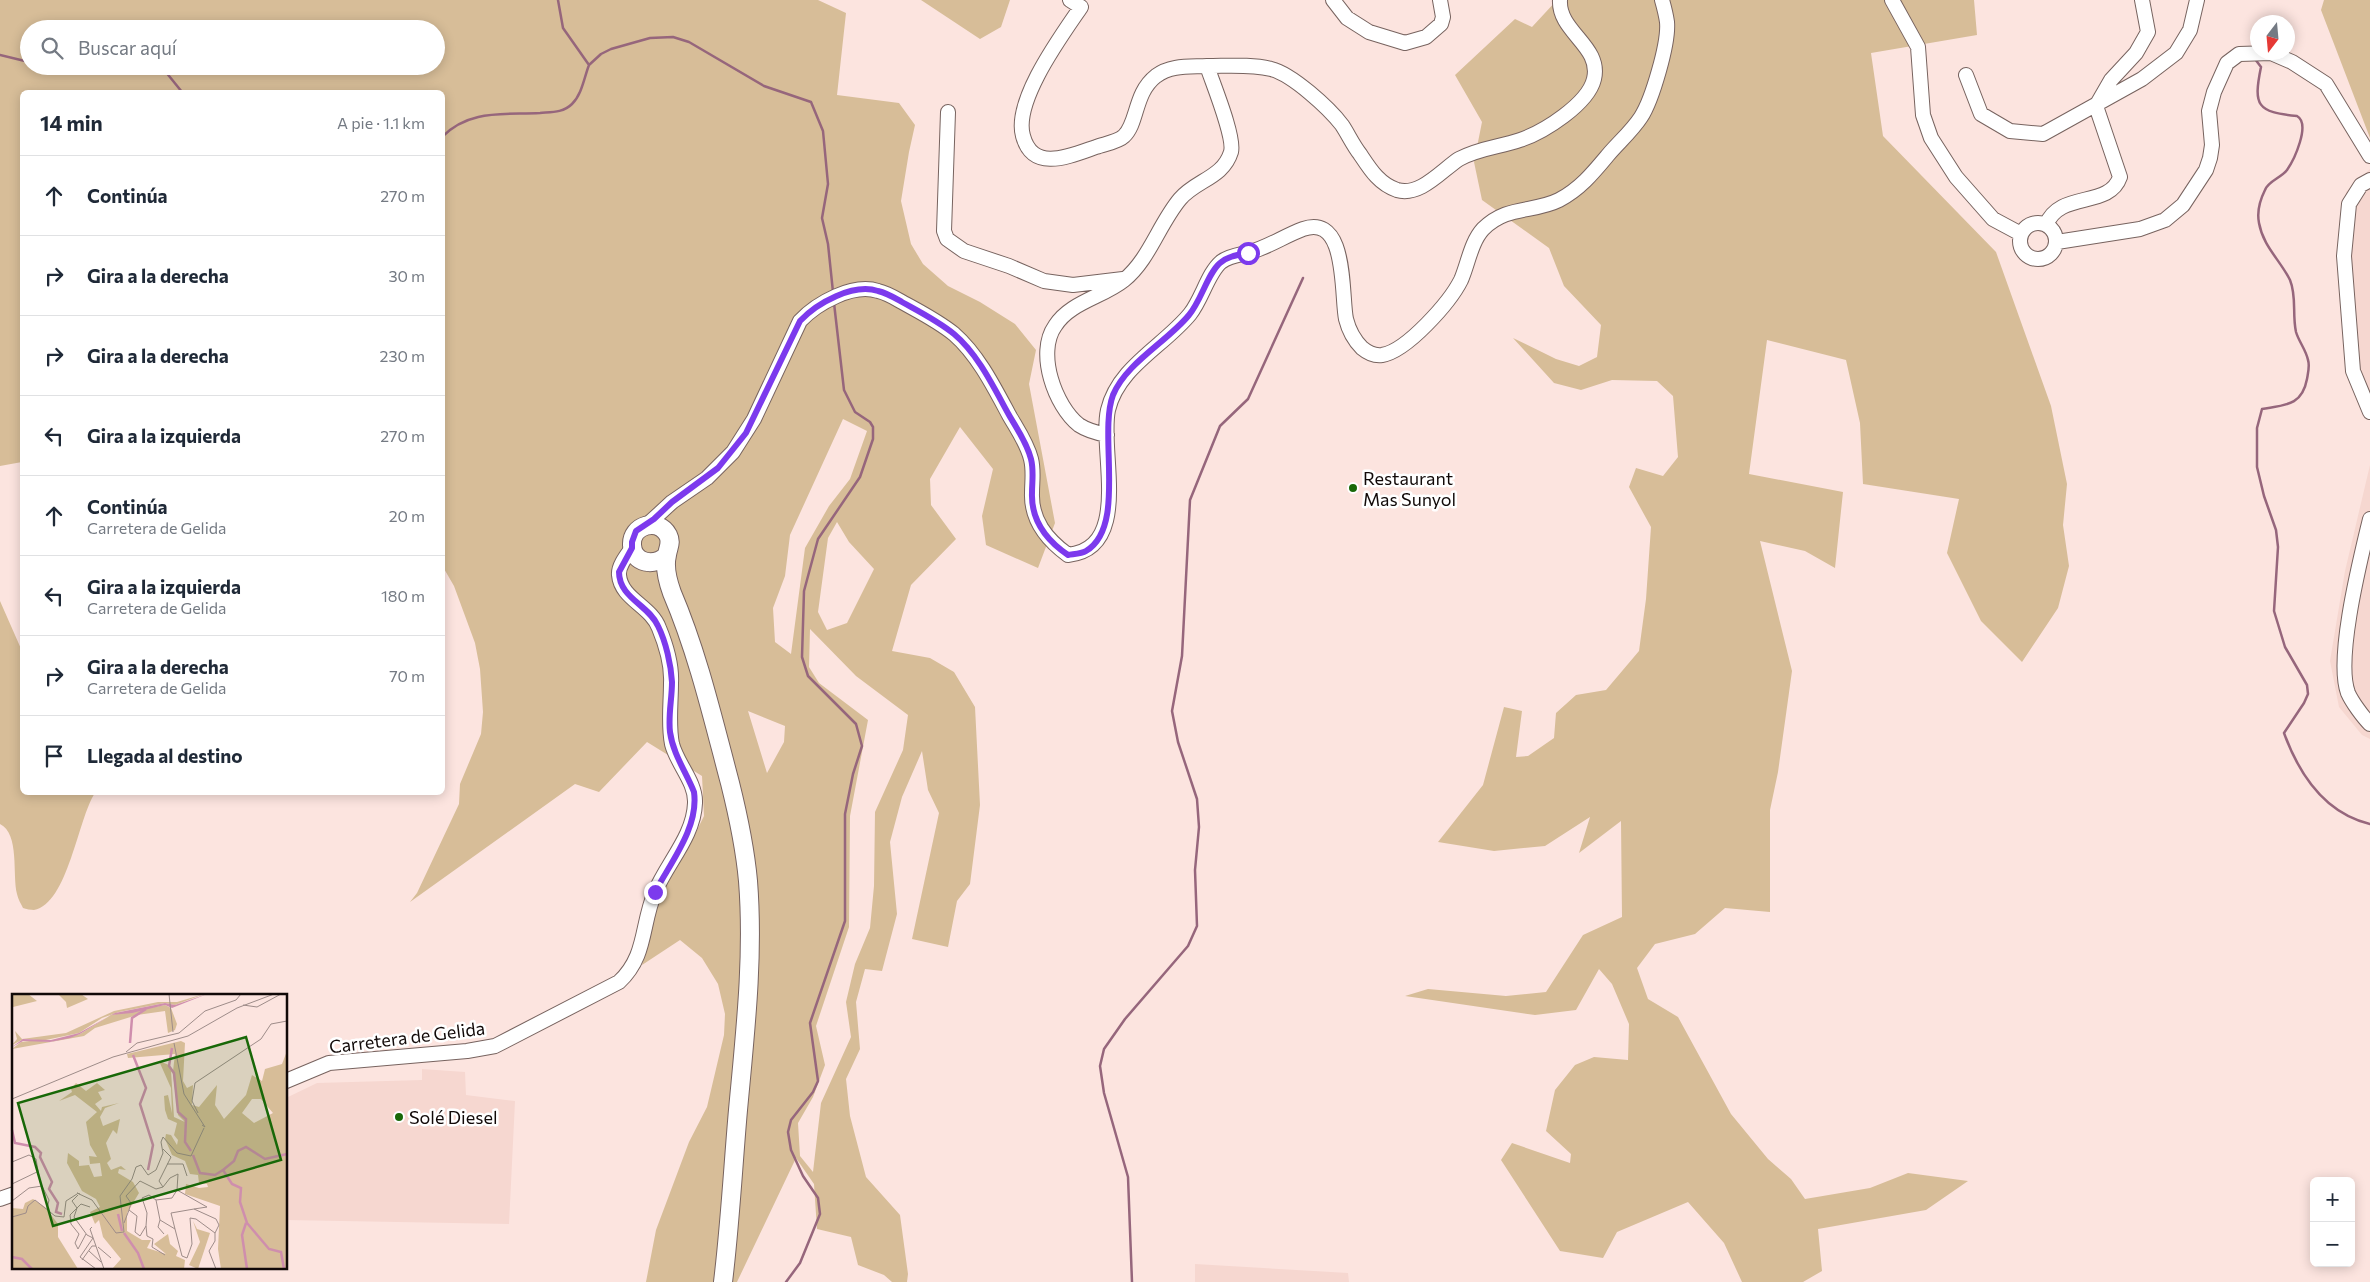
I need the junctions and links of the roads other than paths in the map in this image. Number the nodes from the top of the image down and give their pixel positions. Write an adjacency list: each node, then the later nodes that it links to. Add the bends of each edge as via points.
1 (1333, 0): 2 (street, via 1347,18 1369,32 1405,43 1426,38 1441,24)
2 (1440, 0)
3 (1560, 0): 9 (street, via 1560,14 1586,48 1596,68 1591,89 1552,124 1521,140 1483,149 1460,159 1418,188 1408,191 1386,185 1376,176 1341,125 1282,74 1254,67)
4 (1662, 0): 20 (street, via 1667,21 1666,34 1648,105 1639,120 1583,184 1570,194 1555,202 1495,218 1480,233 1455,290 1411,341 1396,350 1377,355 1368,353 1355,341 1347,322 1338,248 1330,234 1322,229 1305,228 1268,247 1228,257 1219,264 1189,315 1114,392 1108,412)
5 (1892, 0): 16 (street, via 1918,47 1923,116 1931,138 1956,177 1993,219)
6 (2142, 0): 11 (street, via 2148,32 2136,53 2111,80)
7 (2197, 0): 11 (street, via 2190,30 2176,53 2142,79)
8 (1079, 2): 9 (street, via 1037,75 1028,100 1022,131 1030,152 1039,158 1050,160 1084,152 1124,136 1139,100 1154,78 1167,69)
9 (1207, 66): 18 (street, via 1232,141 1226,165 1180,199 1143,258)
10 (1966, 75): 11 (street, via 1981,114 2010,131 2043,134)
11 (2096, 106): 15 (street, via 2120,178 2109,192 2060,207 2050,215)
12 (948, 112): 18 (street, via 944,231 947,239 964,251 1044,281 1073,284)
13 (2370, 156): 17 (street, via 2326,84 2271,53 2239,54 2227,63 2214,92 2209,111 2210,158 2206,170 2183,205 2165,220 2140,228)
14 (2370, 180): 19 (street, via 2360,185 2349,204 2344,256 2353,370)
15 (2046, 225): 16 (street, via 2032,224); 17 (street, via 2054,232)
16 (2021, 234): 17 (street, via 2022,250 2034,259 2050,256)
17 (2057, 242)
18 (1125, 279): 20 (street, via 1062,317 1049,336 1049,373 1063,406 1070,417 1084,428)
19 (2370, 412)
20 (1107, 435): 21 (street, via 1110,487 1101,533 1086,551 1068,555 1052,544 1032,512 1034,474 1031,458 1024,439 977,360 955,335 923,314 877,290 853,291 823,303 800,321 746,433 718,468)
21 (679, 498): 23 (street); 24 (street)
22 (2370, 519): 27 (street)
23 (647, 525): 24 (main road, via 658,526); 26 (main road, via 636,531 632,542)
24 (667, 533): 25 (main road, via 670,544)
25 (667, 555): 26 (main road, via 659,561); 28 (main road)
26 (641, 557): 28 (main road); 30 (street, Carretera de Gelida, via 621,566 621,580 625,591 659,627 672,682 672,746 696,801 691,825 655,892 639,955 631,971 619,982 495,1046 337,1062 316,1067)
27 (2365, 564): 29 (street, via 2344,656 2348,692)
28 (669, 586): 33 (main road, via 690,638 725,765 740,826 748,880 748,992)
29 (2370, 724)
30 (288, 1080)
31 (12, 1195): 32 (street)
32 (0, 1199)
33 (723, 1282)

